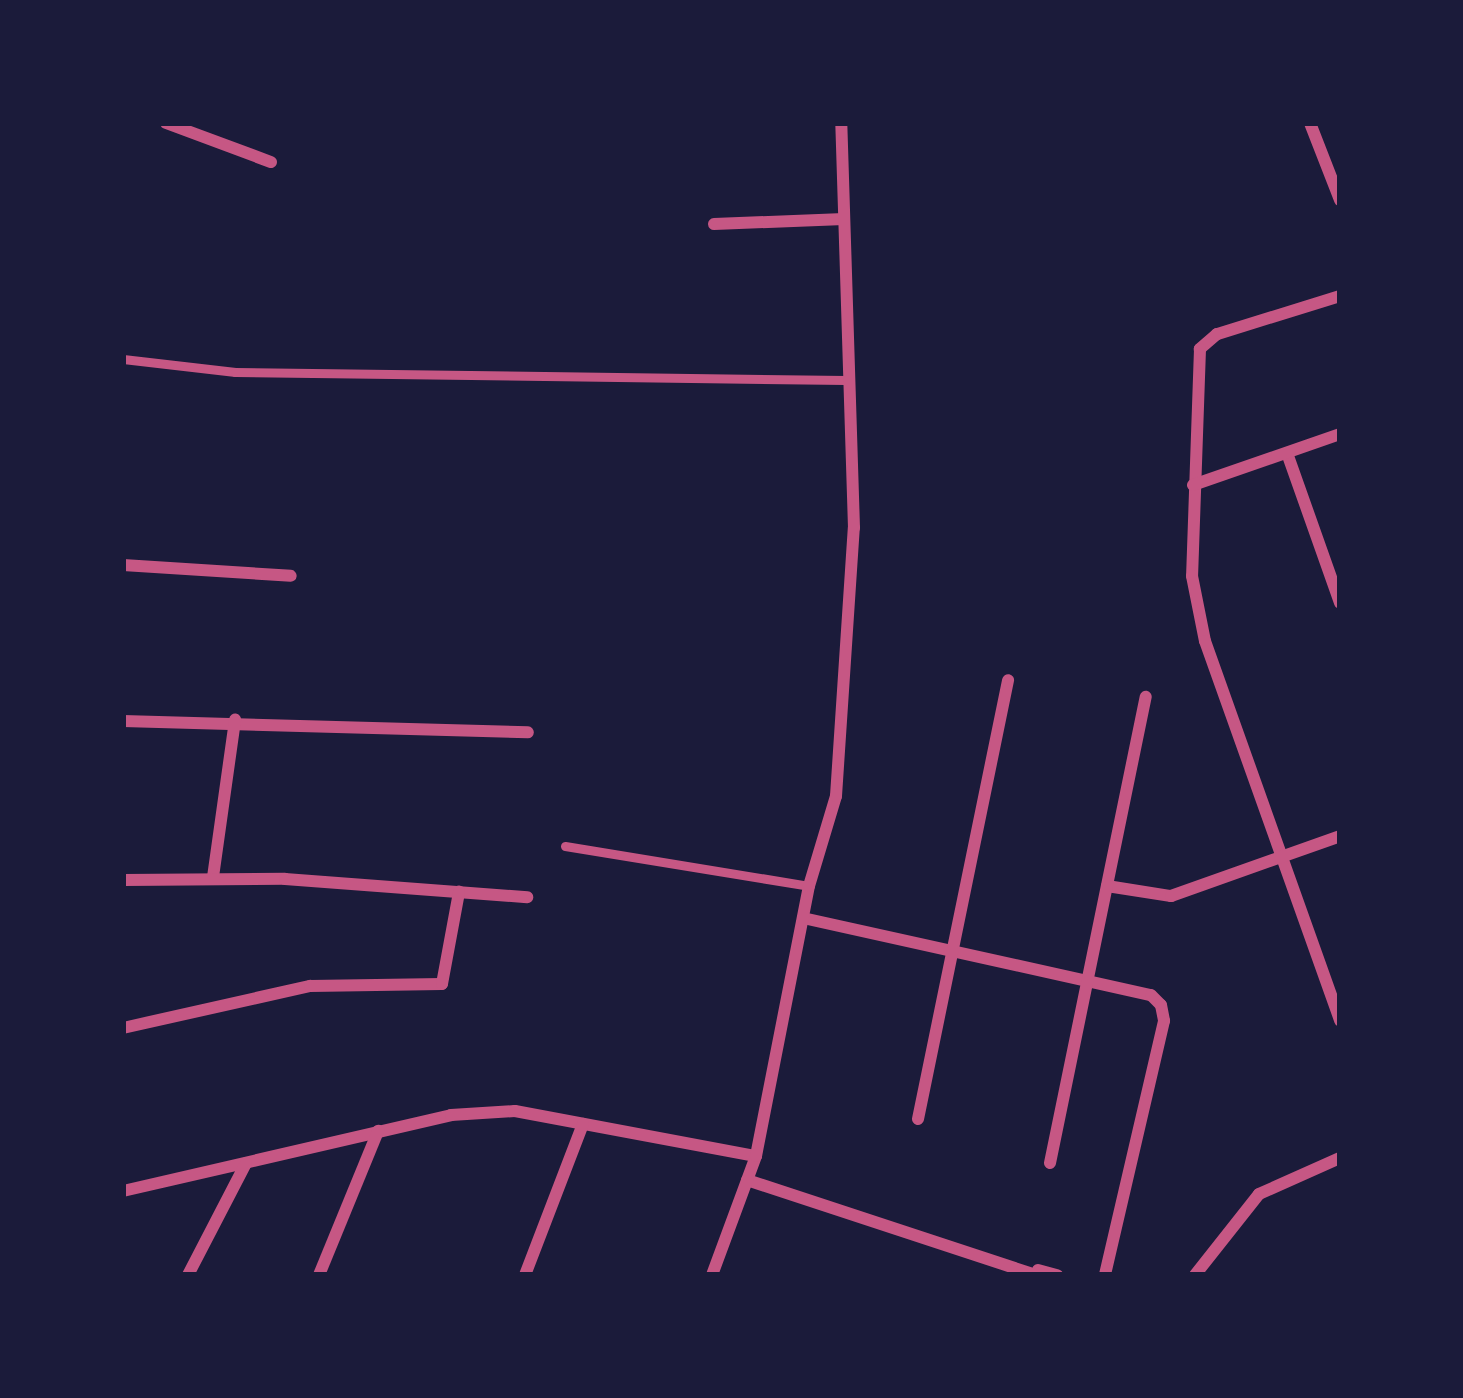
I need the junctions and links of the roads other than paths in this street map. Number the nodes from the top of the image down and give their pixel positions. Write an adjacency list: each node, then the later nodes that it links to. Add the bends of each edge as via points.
1 (166, 123): 4 (street)
2 (841, 123): 6 (street)
3 (1310, 123): 5 (street)
4 (271, 162)
5 (1340, 200)
6 (844, 219): 7 (street); 10 (street)
7 (714, 224)
8 (1340, 296): 13 (street, via 1217,334 1200,349)
9 (123, 358): 10 (lane, via 236,372)
10 (846, 380): 27 (street, via 850,655 836,796)
11 (1340, 434): 12 (street)
12 (1287, 453): 13 (street); 16 (street)
13 (1193, 484): 24 (street, via 1196,604)
14 (123, 566): 15 (street)
15 (291, 576)
16 (1340, 602)
17 (1008, 680): 32 (street)
18 (1146, 697): 28 (street)
19 (235, 721): 20 (street); 21 (street); 25 (street)
20 (123, 722)
21 (528, 732)
22 (1340, 836): 24 (street)
23 (565, 846): 27 (lane)
24 (1280, 856): 28 (street, via 1171,896); 34 (street)
25 (214, 878): 26 (street); 29 (street)
26 (123, 880)
27 (809, 886): 31 (street)
28 (1107, 886): 33 (street)
29 (459, 892): 30 (street); 35 (street, via 442,985 310,986)
30 (526, 897)
31 (803, 918): 32 (street); 39 (street)
32 (954, 948): 33 (street); 36 (street)
33 (1088, 981): 42 (street); 51 (street, via 1151,995 1164,1021)
34 (1340, 1022)
35 (123, 1028)
36 (918, 1119)
37 (583, 1124): 38 (street, via 514,1111); 39 (street); 48 (street)
38 (378, 1131): 41 (street); 47 (street)
39 (756, 1156): 43 (street)
40 (1340, 1158): 52 (street, via 1259,1194)
41 (246, 1163): 44 (street); 46 (street)
42 (1050, 1163)
43 (747, 1180): 45 (street); 49 (street)
44 (123, 1191)
45 (1037, 1272): 50 (street)
46 (188, 1275)
47 (319, 1275)
48 (525, 1275)
49 (712, 1275)
50 (1057, 1275)
51 (1105, 1275)
52 (1195, 1275)

